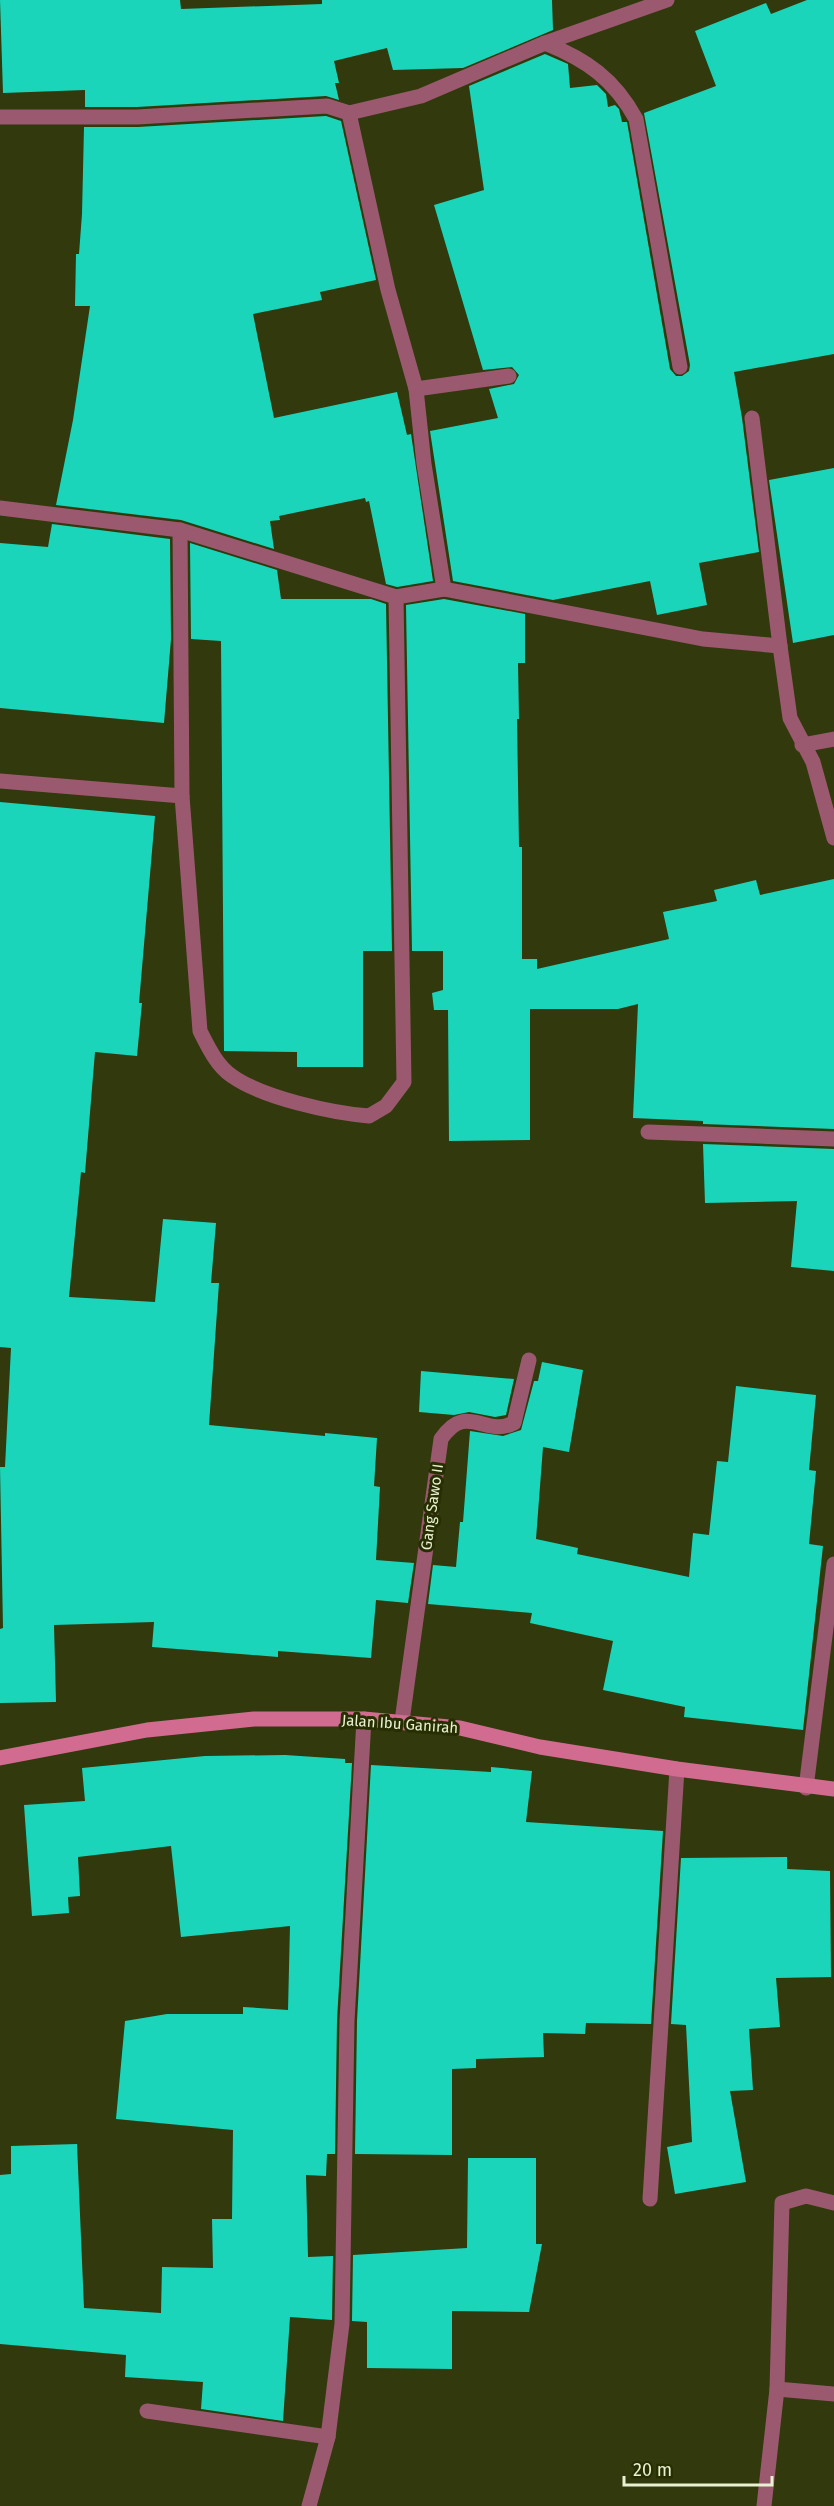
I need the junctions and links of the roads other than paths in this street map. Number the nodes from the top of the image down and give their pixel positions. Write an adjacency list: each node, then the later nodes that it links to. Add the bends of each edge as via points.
1 (667, 0): 2 (street)
2 (545, 43): 3 (street, via 421,96); 5 (street, via 578,56 622,94 636,119)
3 (349, 113): 4 (street, via 327,106 137,117); 7 (street, via 388,290)
4 (0, 117)
5 (680, 367)
6 (509, 376): 7 (street)
7 (417, 389): 11 (street, via 424,464)
8 (752, 418): 13 (street)
9 (0, 508): 10 (street)
10 (180, 530): 12 (street); 17 (street)
11 (444, 589): 12 (street); 13 (street, via 703,639)
12 (396, 597): 17 (street, via 405,1063 404,1082 386,1106 369,1116 309,1106 230,1076 210,1053 200,1031)
13 (780, 646): 15 (street, via 790,718)
14 (834, 740): 15 (street)
15 (802, 745): 18 (street, via 813,762)
16 (0, 781): 17 (street)
17 (182, 796)
18 (834, 838)
19 (648, 1132): 20 (street)
20 (834, 1139)
21 (529, 1360): 24 (street, Gang Sawo II, via 514,1423 504,1428 462,1420 451,1425 441,1439)
22 (834, 1564): 27 (street)
23 (364, 1719): 24 (main road, Jalan Ibu Ganirah); 25 (main road, Jalan Ibu Ganirah, via 254,1719 147,1730); 34 (street, via 347,2021 342,2324)
24 (402, 1721): 26 (main road, Jalan Ibu Ganirah, via 460,1728 540,1747)
25 (0, 1758)
26 (677, 1770): 27 (main road, Jalan Ibu Ganirah); 29 (street)
27 (806, 1788): 28 (main road, Jalan Ibu Ganirah)
28 (834, 1790)
29 (650, 2199)
30 (834, 2204): 31 (street, via 806,2196 782,2203)
31 (777, 2389): 32 (street); 36 (street)
32 (834, 2394)
33 (147, 2411): 34 (street)
34 (328, 2437): 35 (street)
35 (309, 2506)
36 (764, 2506)

